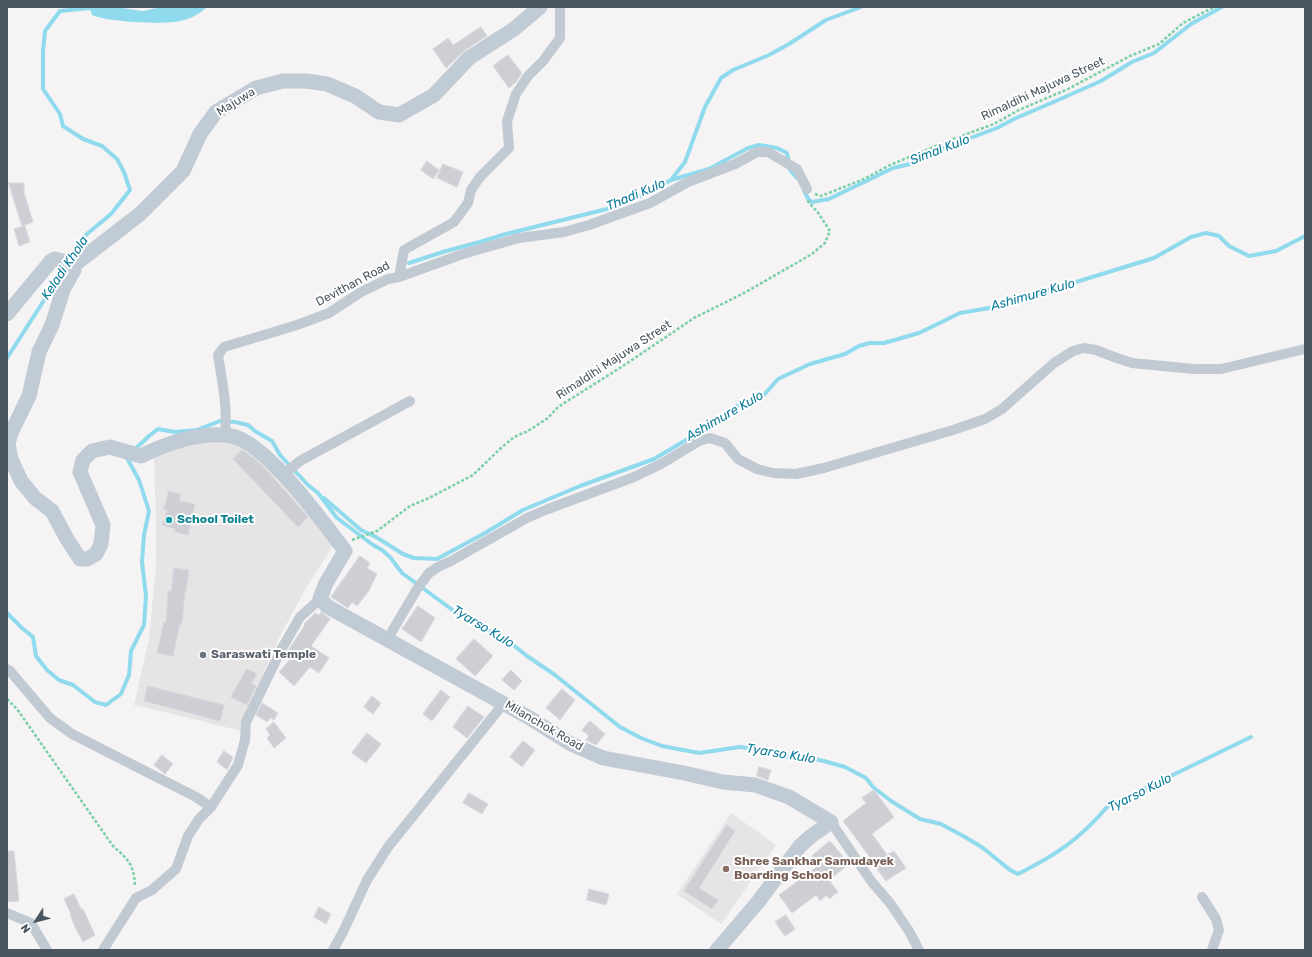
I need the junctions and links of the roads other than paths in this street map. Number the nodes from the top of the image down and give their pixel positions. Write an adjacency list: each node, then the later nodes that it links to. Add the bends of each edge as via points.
1 (540, 7): 4 (street, Majuwa, via 514,29 469,58 434,95 399,115 379,112 355,96 327,84 283,81 256,88 216,112 200,134 183,171 140,214)
2 (560, 7): 5 (street, Devithan Road, via 560,38 516,94 507,121 509,148 480,177 471,190 468,203 454,222 404,250)
3 (806, 192): 5 (street, via 797,170 768,152 757,152 735,164 688,182 650,203 589,225 564,232 519,238)
4 (74, 265): 6 (street, via 55,259 51,261); 9 (street, via 39,352 29,396 8,444 11,460 21,481 35,498 52,511 66,539 80,559 87,559 96,554 101,544 103,525 80,472 83,460 92,450 110,447 140,456 177,441)
5 (400, 274): 9 (street, Devithan Road, via 361,292 329,313 224,348 218,355 226,411)
6 (7, 314)
7 (1305, 349): 12 (street, via 1221,369 1132,363 1084,348 1073,351 1054,363 1023,392 985,419 824,468 796,474 757,469 738,459 725,443 710,438 699,441 634,477 527,518 428,573)
8 (410, 401): 10 (street, via 300,461)
9 (226, 431): 10 (street, via 255,447)
10 (284, 474): 11 (street, via 345,551 326,583)
11 (320, 599): 12 (street, Milanchok Road, via 328,607); 15 (street, via 300,617 281,650 246,722 245,740 238,765)
12 (387, 640): 14 (street, Milanchok Road)
13 (7, 669): 15 (street, via 50,718 72,734)
14 (504, 703): 16 (street, Milanchok Road, via 571,744 603,758 723,782 754,785 790,798); 21 (street, via 388,847 367,880)
15 (211, 807): 20 (street, via 188,836 176,869 152,890 136,898)
16 (831, 822): 22 (street, via 800,846 758,902); 23 (street, via 871,881 890,903)
17 (1202, 897): 24 (street, via 1216,919 1219,930)
18 (7, 913): 19 (street, via 31,923)
19 (47, 950)
20 (103, 950)
21 (333, 950)
22 (717, 950)
23 (919, 950)
24 (1212, 950)

